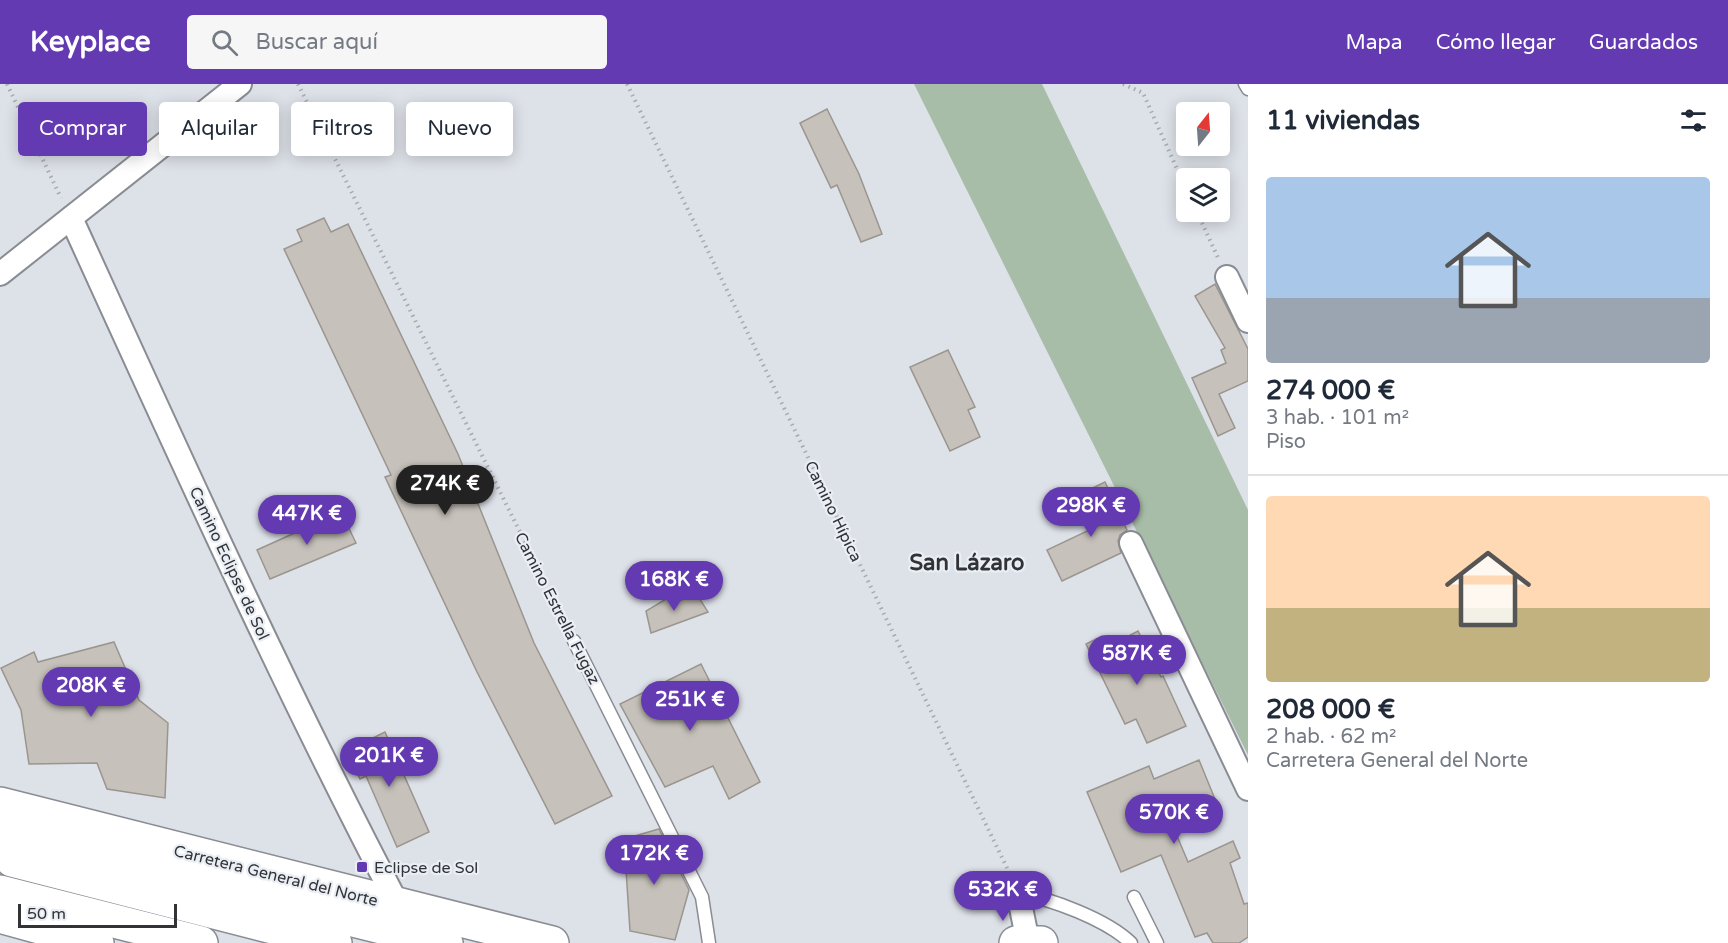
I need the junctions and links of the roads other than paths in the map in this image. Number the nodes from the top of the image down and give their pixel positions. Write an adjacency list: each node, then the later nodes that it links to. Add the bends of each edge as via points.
1 (240, 84): 4 (street)
2 (1245, 84): 3 (lane)
3 (1248, 89)
4 (71, 218): 5 (street); 17 (street, Camino Eclipse de Sol, via 226,558)
5 (0, 274)
6 (1227, 277): 7 (street)
7 (1248, 321)
8 (1131, 543): 10 (street)
9 (574, 641): 24 (lane, Camino Estrella Fugaz, via 702,897)
10 (1248, 789)
11 (0, 804): 17 (main road, Carretera General del Norte)
12 (0, 836): 22 (main road)
13 (0, 857): 21 (main road)
14 (0, 892): 20 (main road)
15 (1017, 893): 25 (street); 26 (lane, via 1078,912)
16 (1134, 897): 27 (lane)
17 (398, 905): 23 (main road, Carretera General del Norte)
18 (0, 916): 19 (main road)
19 (97, 943)
20 (201, 943)
21 (335, 943)
22 (446, 943)
23 (552, 943)
24 (709, 943)
25 (1028, 943)
26 (1131, 943)
27 (1156, 943)

